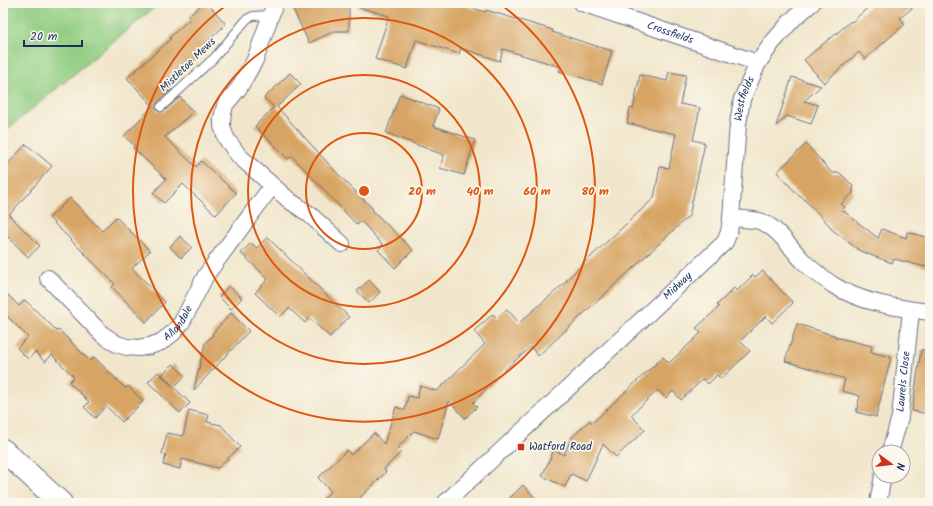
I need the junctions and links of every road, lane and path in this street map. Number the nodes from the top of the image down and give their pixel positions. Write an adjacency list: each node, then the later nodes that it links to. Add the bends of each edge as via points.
1 (582, 3): 4 (street, Crossfields)
2 (812, 3): 4 (street, Westfields, via 792,20)
3 (272, 9): 5 (lane, Mistletoe Mews, via 247,19 214,58); 6 (street, via 255,60 239,88 225,105 222,126 226,138 239,156)
4 (758, 63): 7 (street, Westfields, via 742,99)
5 (160, 107)
6 (272, 186): 8 (street, via 309,214); 9 (street, Allandale, via 206,275 182,322 161,342 138,348 117,344 102,334)
7 (731, 218): 10 (street, via 759,222 768,226 805,263 833,284 856,296); 16 (street, Midway, via 725,242)
8 (342, 244)
9 (48, 278)
10 (911, 310): 11 (street); 12 (street, Laurels Close, via 900,417)
11 (930, 312)
12 (892, 444)
13 (3, 450): 15 (main road)
14 (882, 484): 17 (street)
15 (61, 503)
16 (446, 503)
17 (878, 503)

